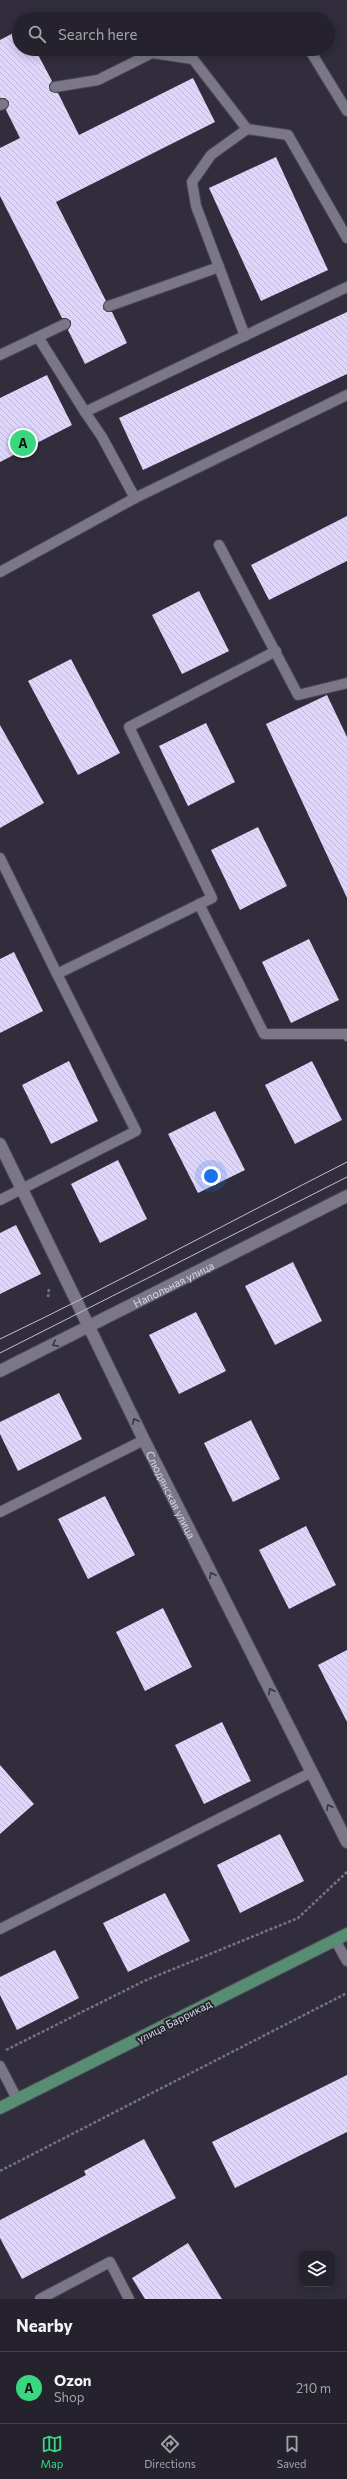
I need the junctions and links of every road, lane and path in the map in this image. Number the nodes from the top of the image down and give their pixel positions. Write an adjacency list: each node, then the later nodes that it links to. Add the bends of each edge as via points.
1 (146, 56): 4 (lane, via 98,80)
2 (172, 56): 6 (lane, via 192,59)
3 (314, 56): 5 (lane)
4 (55, 87)
5 (347, 111)
6 (247, 129): 7 (lane, via 288,136); 8 (lane, via 211,155 192,182 196,206)
7 (347, 238)
8 (219, 267): 10 (lane); 12 (lane)
9 (347, 287): 12 (lane)
10 (109, 306)
11 (65, 324): 13 (lane)
12 (245, 336): 16 (lane)
13 (38, 337): 14 (lane); 16 (lane)
14 (0, 355)
15 (347, 395): 17 (lane)
16 (85, 412): 17 (lane, via 102,437)
17 (135, 498): 19 (lane)
18 (219, 545): 20 (lane)
19 (0, 572)
20 (276, 651): 21 (lane, via 298,695); 23 (lane, via 129,727 212,898)
21 (347, 683)
22 (0, 858): 24 (lane)
23 (199, 904): 24 (lane); 25 (lane, via 264,1034)
24 (57, 974): 27 (lane, via 136,1131)
25 (347, 1036)
26 (0, 1144): 27 (street, Слюдянская улица)
27 (21, 1190): 29 (lane); 30 (street, Слюдянская улица)
28 (347, 1196): 30 (street, Напольная улица)
29 (0, 1200)
30 (90, 1326): 31 (street, Напольная улица, one-way to 31); 32 (street, Слюдянская улица, one-way to 30)
31 (0, 1371)
32 (144, 1440): 33 (lane); 34 (street, Слюдянская улица, one-way to 32)
33 (0, 1512)
34 (312, 1772): 35 (street, Слюдянская улица, one-way to 34); 37 (lane)
35 (347, 1842)
36 (347, 1872): 42 (path, via 298,1918 144,1981)
37 (0, 1929)
38 (347, 1934): 39 (main road, улица Баррикад)
39 (335, 1940): 40 (lane); 44 (main road, улица Баррикад)
40 (347, 1961)
41 (347, 1993): 46 (path)
42 (0, 2054)
43 (0, 2066): 44 (lane)
44 (17, 2100): 45 (main road, улица Баррикад)
45 (0, 2108)
46 (0, 2171)
47 (40, 2299): 48 (lane, via 110,2262)
48 (129, 2299)

